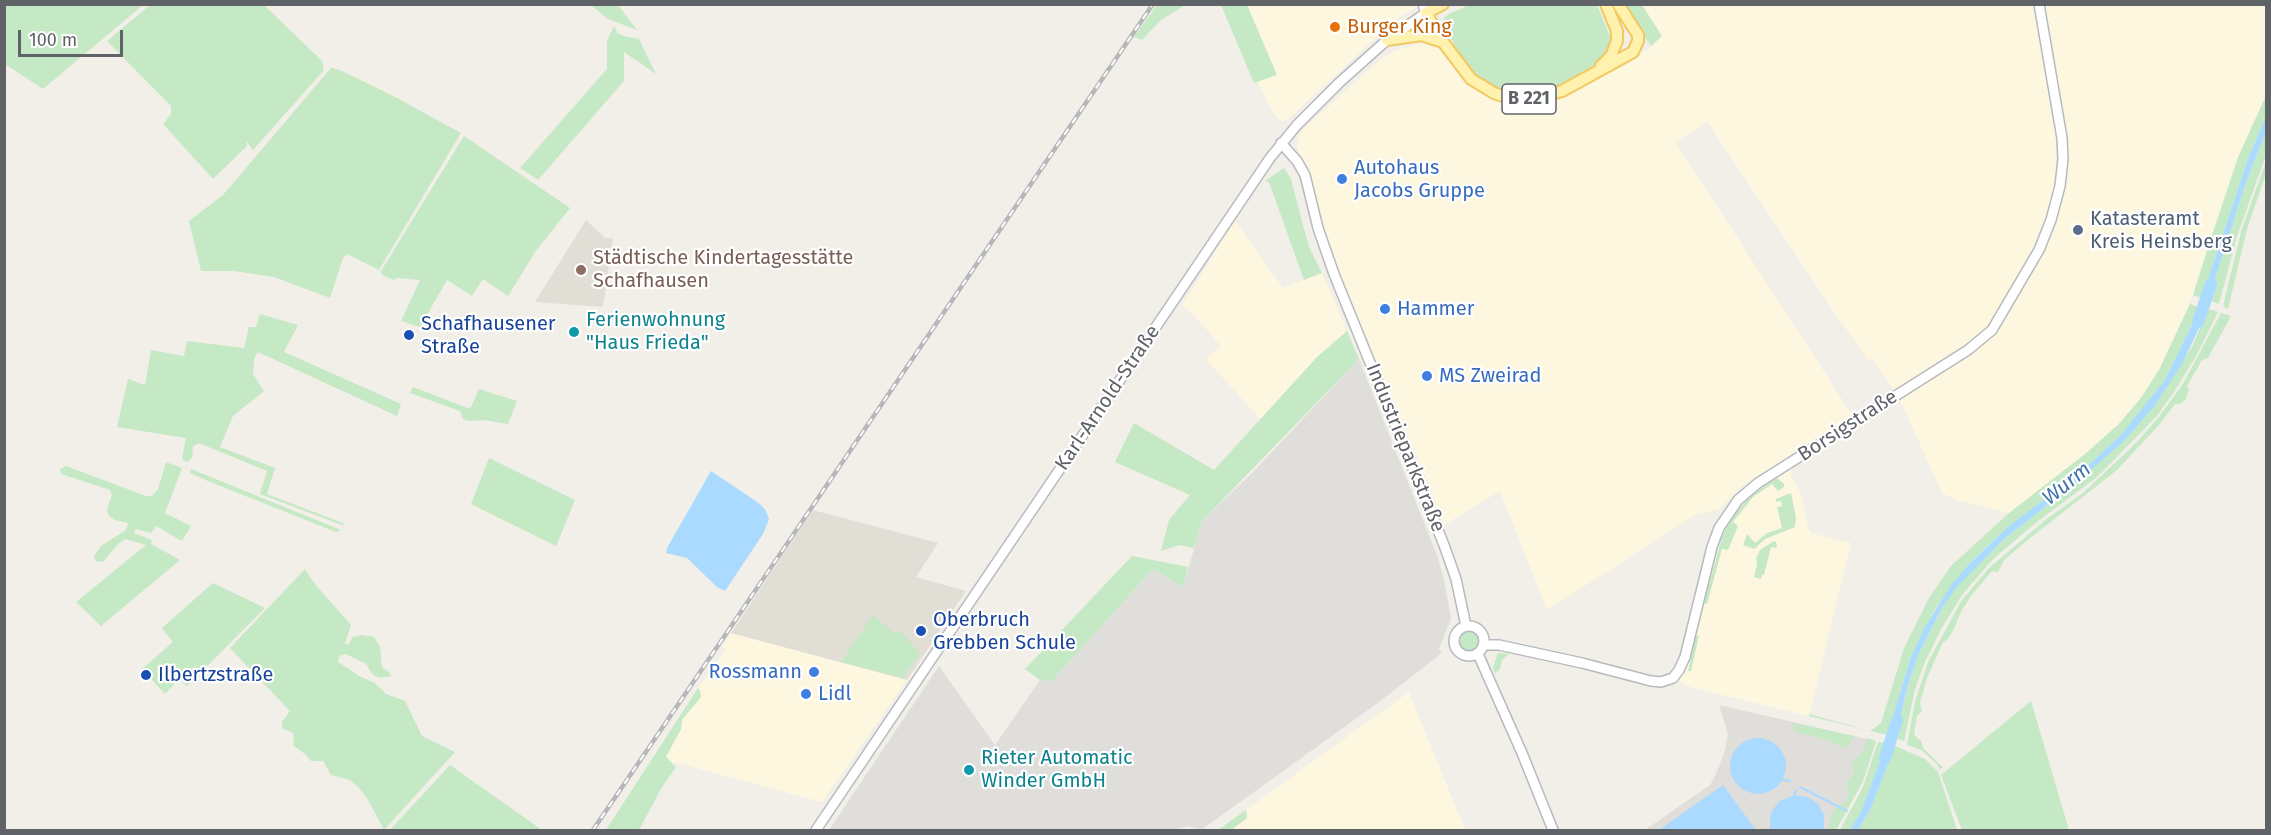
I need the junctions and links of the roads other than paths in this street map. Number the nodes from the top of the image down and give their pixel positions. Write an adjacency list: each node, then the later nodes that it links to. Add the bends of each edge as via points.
1 (1443, 4): 5 (main road, Karl-Arnold-Straße)
2 (1606, 4): 8 (main road, B 221, via 1617,41 1611,56)
3 (1618, 4): 8 (main road, B 221, via 1637,32 1637,44 1629,55)
4 (2039, 4): 11 (street, Borsigstraße, via 2062,138 2060,186 2041,244 1992,330 1968,350 1758,483 1738,500 1722,522 1712,547 1685,657 1670,679 1651,681 1499,645)
5 (1425, 9): 6 (street, Karl-Arnold-Straße); 7 (main road, B 221)
6 (1387, 40): 7 (main road, via 1420,35); 9 (street, Karl-Arnold-Straße)
7 (1443, 42): 8 (main road, B 221, via 1471,79 1508,98 1549,96)
8 (1597, 70)
9 (1281, 143): 10 (street, Industrieparkstraße, via 1305,176 1334,273 1444,544); 13 (street, Karl-Arnold-Straße)
10 (1466, 626): 11 (street, via 1480,630); 12 (street, via 1457,632 1455,647 1465,656)
11 (1484, 645): 12 (street)
12 (1478, 654): 14 (street)
13 (816, 831)
14 (1553, 831)

